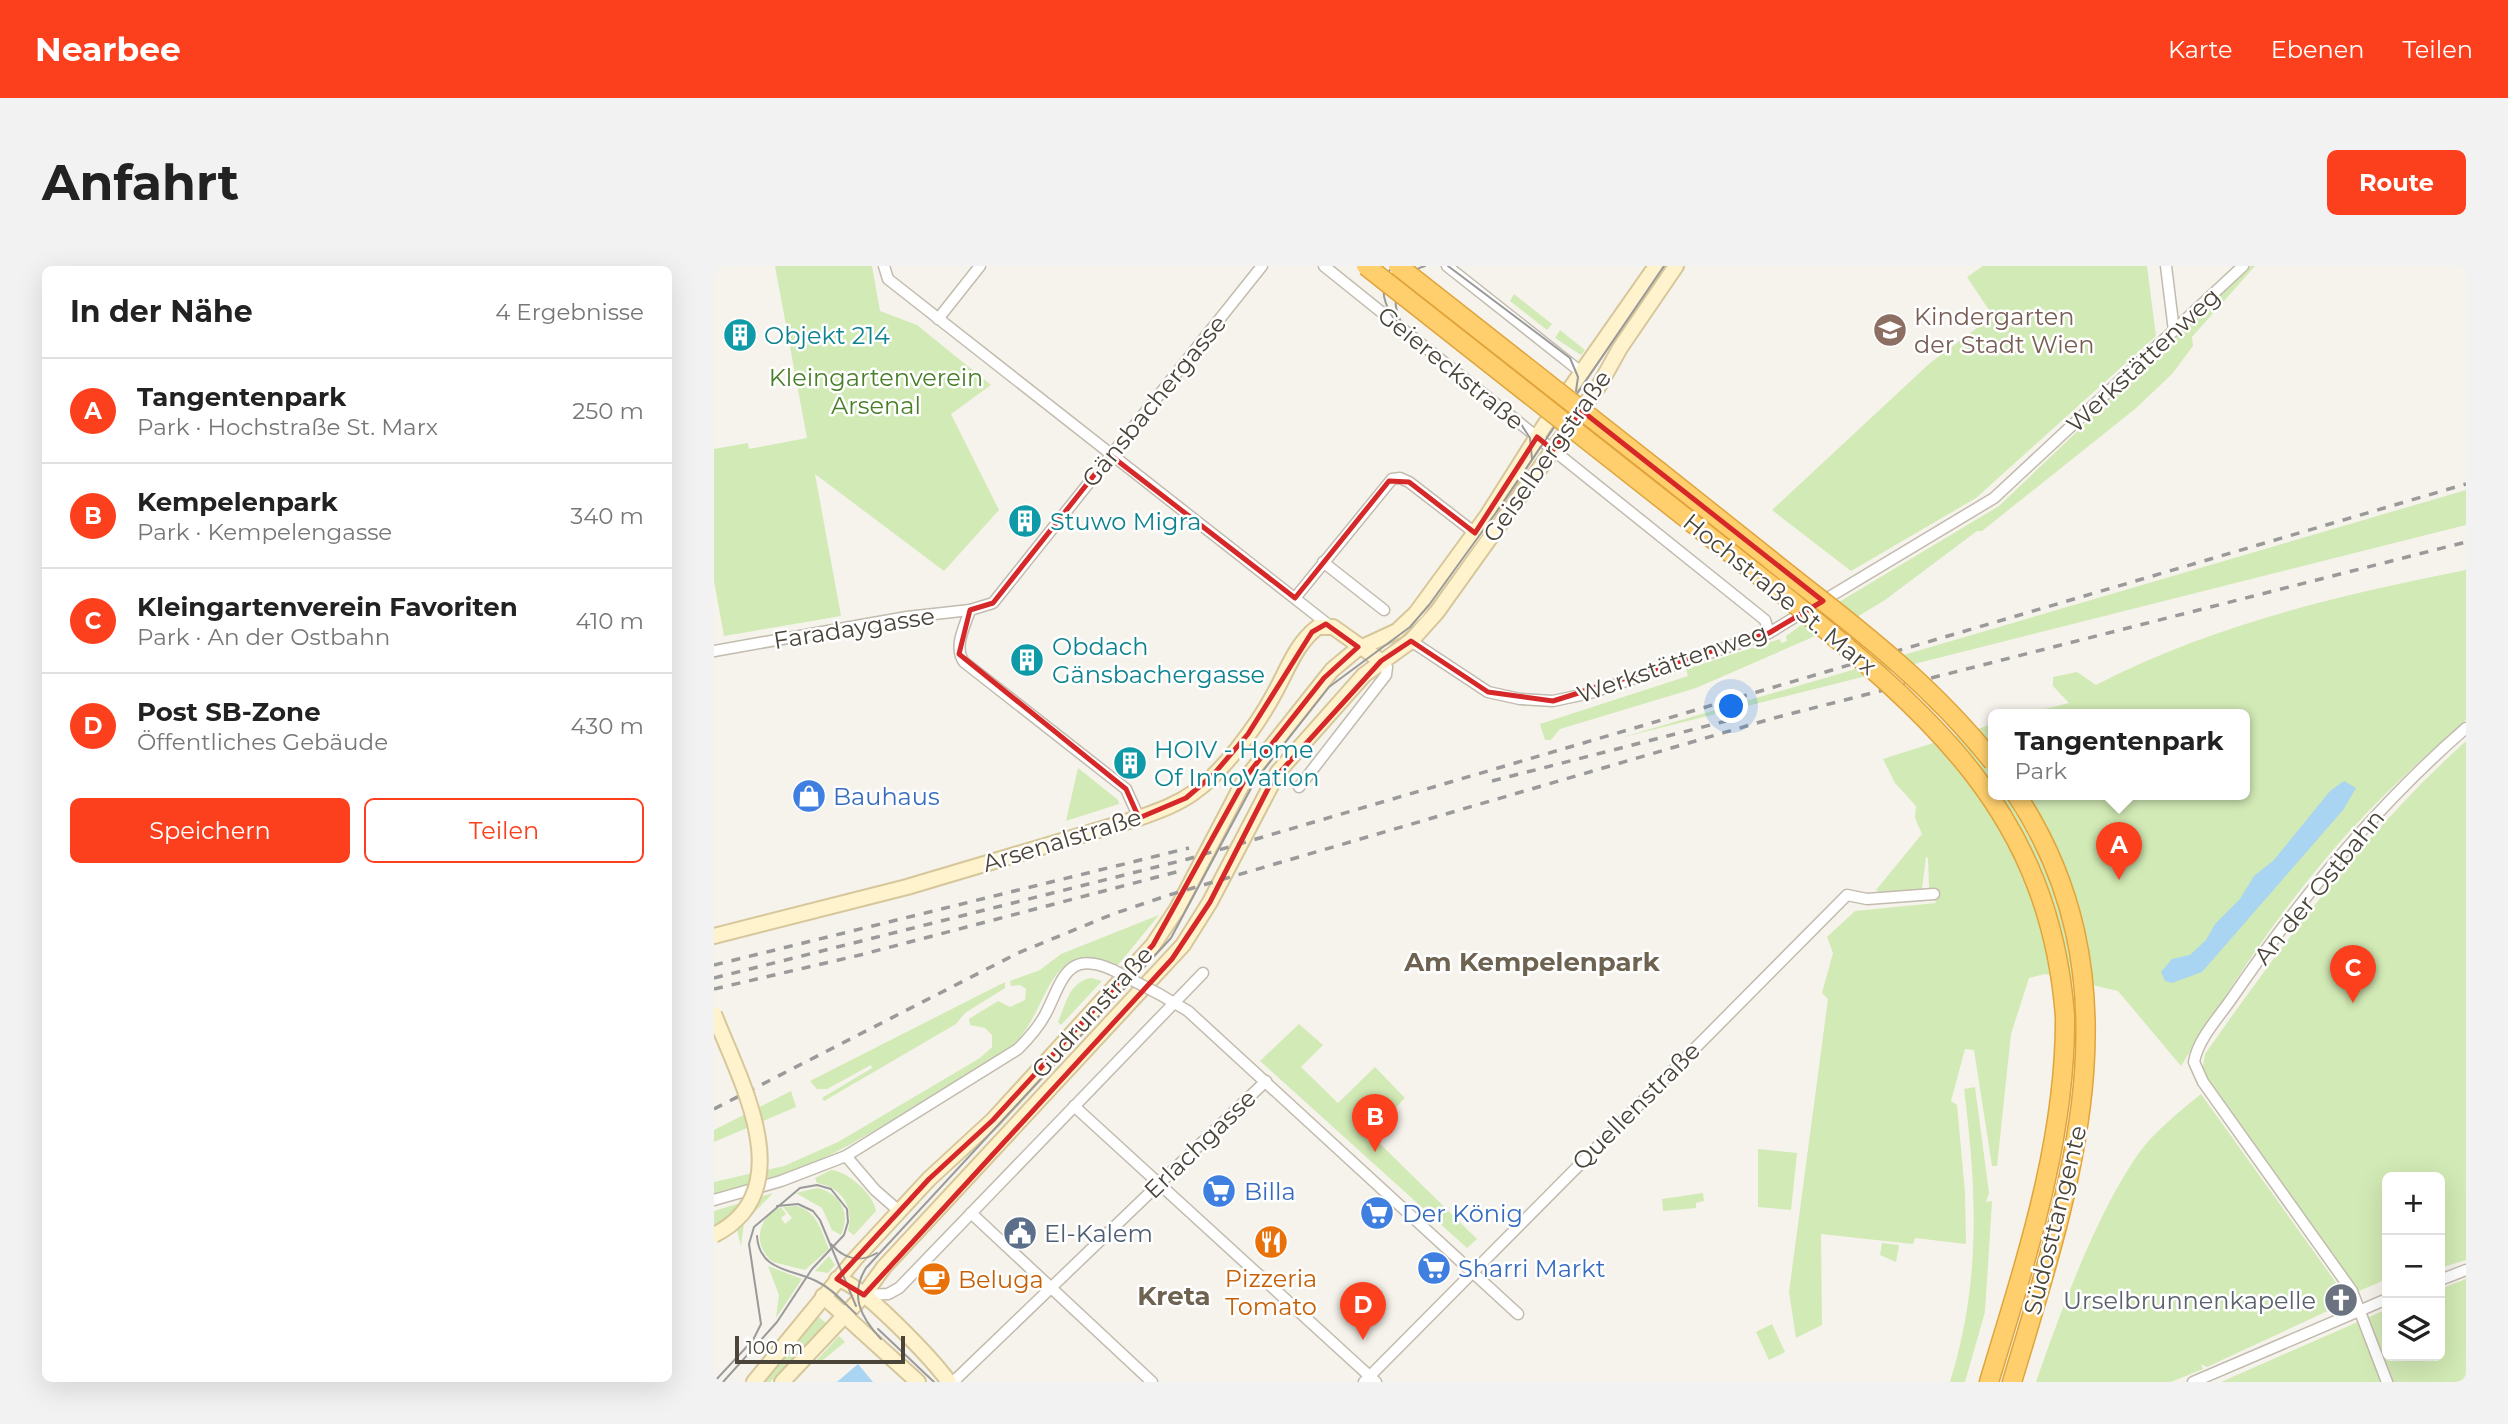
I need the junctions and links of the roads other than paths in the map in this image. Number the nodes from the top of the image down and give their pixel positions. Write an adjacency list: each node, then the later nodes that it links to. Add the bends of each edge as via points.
1 (884, 266): 12 (street, via 888,279)
2 (980, 266): 12 (street)
3 (1262, 266): 17 (street, Gänsbachergasse)
4 (1324, 266): 15 (street, Geiereckstraße)
5 (1366, 266): 34 (highway, Hochstraße St. Marx, bridge, via 1795,604 1897,690 1947,739)
6 (1398, 266): 32 (highway, Hochstraße St. Marx, bridge, via 1881,647 1939,700)
7 (1657, 266): 14 (main road, Geiselbergstraße)
8 (1676, 266): 16 (main road, Geiselbergstraße)
9 (2166, 266): 13 (street)
10 (2243, 266): 13 (street, Werkstättenweg)
11 (1452, 269): 14 (street)
12 (938, 319): 17 (street)
13 (2174, 331): 26 (street, Werkstättenweg, via 1994,498)
14 (1581, 372): 15 (main road, Geiselbergstraße)
15 (1537, 437): 16 (street, Geiereckstraße); 18 (main road, Geiselbergstraße)
16 (1554, 449): 26 (street, Geiereckstraße, via 1765,620); 27 (main road, Geiselbergstraße, via 1437,612)
17 (1110, 454): 20 (street); 21 (street, Gänsbachergasse)
18 (1475, 533): 19 (street, via 1409,482 1396,478 1381,488); 25 (main road, Geiselbergstraße)
19 (1323, 562): 20 (street); 23 (street)
20 (1295, 598): 24 (street)
21 (993, 603): 22 (street, Faradaygasse)
22 (970, 610): 29 (street, Faradaygasse); 37 (street, via 959,654 1129,792)
23 (1384, 610)
24 (1330, 626): 28 (main road); 37 (main road, Arsenalstraße, via 1318,627 1306,638 1264,711 1213,775 1177,803)
25 (1402, 627): 28 (main road, Gudrunstraße)
26 (1769, 633): 27 (street, Werkstättenweg, via 1590,693 1546,701 1488,692)
27 (1411, 641): 30 (main road, Gudrunstraße)
28 (1360, 648): 30 (main road); 49 (main road, Gudrunstraße, via 1324,678 1244,781 1177,909 1153,945 993,1120)
29 (714, 651)
30 (1381, 661): 33 (street, via 1387,667 1386,676); 57 (main road, Gudrunstraße, via 1364,674 1272,781 1183,945 884,1267)
31 (2466, 728): 60 (street, An der Ostbahn, via 2382,808 2308,896 2205,1037 2194,1062 2203,1082 2353,1290)
32 (1988, 756)
33 (1299, 788)
34 (1988, 794)
35 (1993, 800): 43 (highway, Hochstraße St. Marx, bridge, via 2031,867 2057,947)
36 (2019, 800): 70 (highway, Südosttangente, via 2063,891 2078,943 2087,1014 2086,1076 2076,1148)
37 (1139, 818): 39 (main road, Arsenalstraße, via 906,887)
38 (1934, 894): 53 (street, Quellenstraße, via 1867,899 1847,895)
39 (714, 936)
40 (1203, 974): 41 (street, Gudrunstraße)
41 (1175, 1002): 44 (street); 45 (street, Gudrunstraße); 46 (street, bridge, via 1113,970 1094,963 1079,965 1066,972 1039,1025 1018,1049)
42 (714, 1014): 51 (main road, bridge, via 756,1125 761,1163 756,1187 744,1209)
43 (2065, 1016): 69 (highway, Südosttangente, via 2054,1143 2034,1231)
44 (1266, 1081): 47 (street, Erlachgasse); 53 (street)
45 (1074, 1106): 47 (street); 50 (street, Gudrunstraße)
46 (846, 1156): 48 (street, via 774,1184); 49 (street)
47 (1159, 1184): 56 (street, Erlachgasse); 63 (street)
48 (714, 1200)
49 (899, 1211): 55 (main road, Gudrunstraße)
50 (971, 1213): 56 (street); 57 (street, Gudrunstraße, via 899,1288 888,1294)
51 (714, 1236)
52 (2466, 1270): 54 (street)
53 (1472, 1271): 61 (street); 63 (street, Quellenstraße)
54 (2445, 1278)
55 (837, 1279): 57 (main road); 58 (main road, Gudrunstraße)
56 (1050, 1287): 67 (street, Erlachgasse); 68 (street)
57 (864, 1295): 62 (main road, Gudrunstraße); 67 (main road)
58 (823, 1296): 62 (main road); 64 (main road, Gudrunstraße)
59 (2382, 1300): 60 (street)
60 (2361, 1308): 71 (street); 72 (street)
61 (1518, 1314)
62 (846, 1315): 65 (main road, Gudrunstraße); 66 (main road)
63 (1370, 1380)
64 (754, 1382)
65 (782, 1382)
66 (918, 1382)
67 (951, 1382)
68 (1152, 1382)
69 (1989, 1382)
70 (2012, 1382)
71 (2193, 1382)
72 (2387, 1382)

